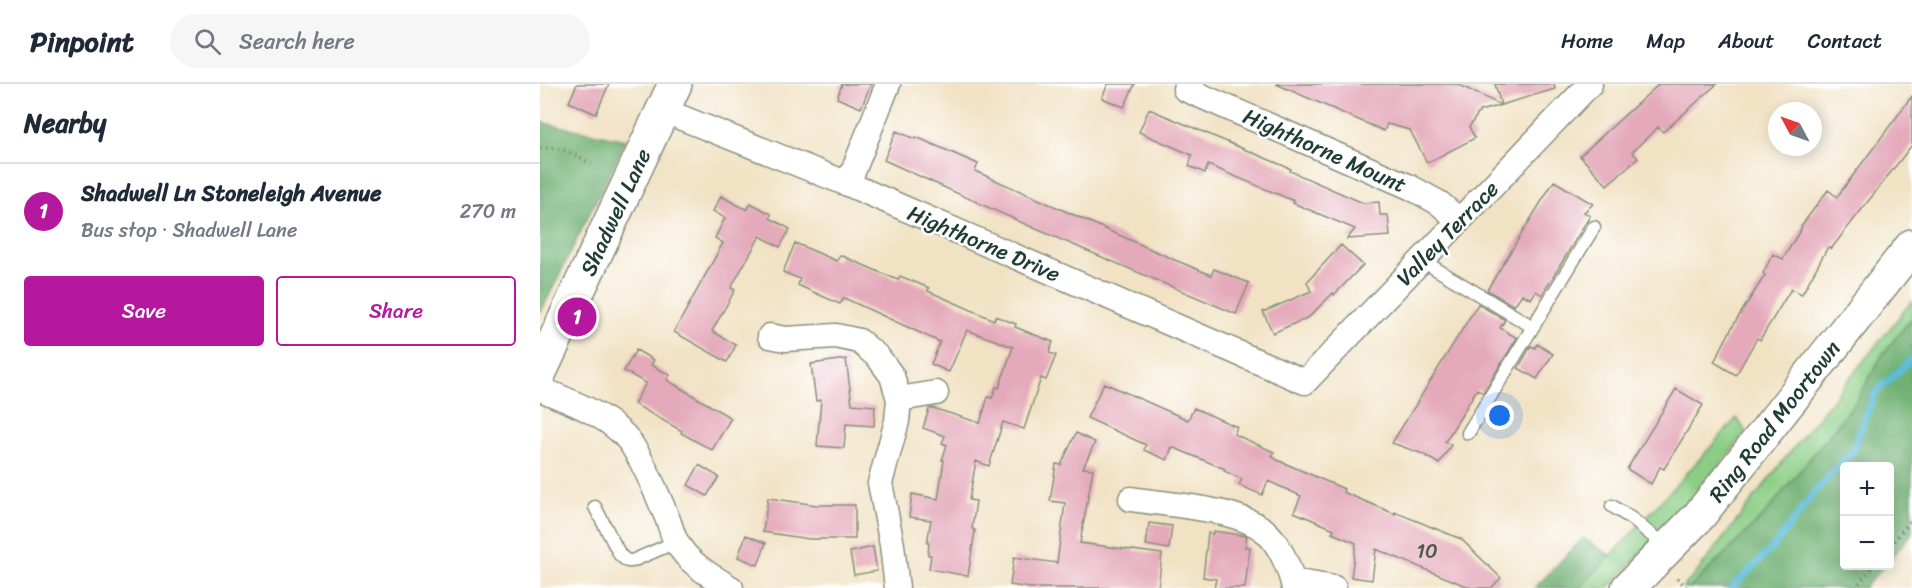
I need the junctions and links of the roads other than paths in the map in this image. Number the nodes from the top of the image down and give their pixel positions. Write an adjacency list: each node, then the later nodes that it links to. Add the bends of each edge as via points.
1 (888, 84): 5 (street)
2 (1590, 84): 6 (street, Valley Terrace)
3 (1185, 89): 6 (street, Highthorne Mount, via 1410,187)
4 (668, 97): 5 (street, Highthorne Drive); 12 (main road, Shadwell Lane)
5 (848, 184): 13 (street, Highthorne Drive)
6 (1459, 220): 9 (street, Valley Terrace)
7 (1594, 226): 10 (lane)
8 (1912, 246): 22 (main road, Ring Road Moortown, via 1699,516)
9 (1421, 260): 10 (lane); 13 (street, Valley Terrace)
10 (1533, 327): 17 (lane)
11 (770, 336): 16 (street, via 836,336 859,341 892,376)
12 (540, 372)
13 (1305, 382)
14 (540, 389): 21 (street, via 594,414 626,437 652,484)
15 (936, 393): 16 (street)
16 (899, 399): 25 (street, via 880,483)
17 (1468, 433)
18 (1131, 500): 23 (street, via 1225,513 1247,521 1266,532)
19 (1612, 506): 22 (lane)
20 (595, 507): 21 (lane, via 627,561)
21 (676, 542): 24 (street, via 701,569)
22 (1667, 548): 27 (main road, Ring Road Moortown)
23 (1294, 584): 26 (street)
24 (731, 588)
25 (897, 588)
26 (1334, 588)
27 (1628, 588)

